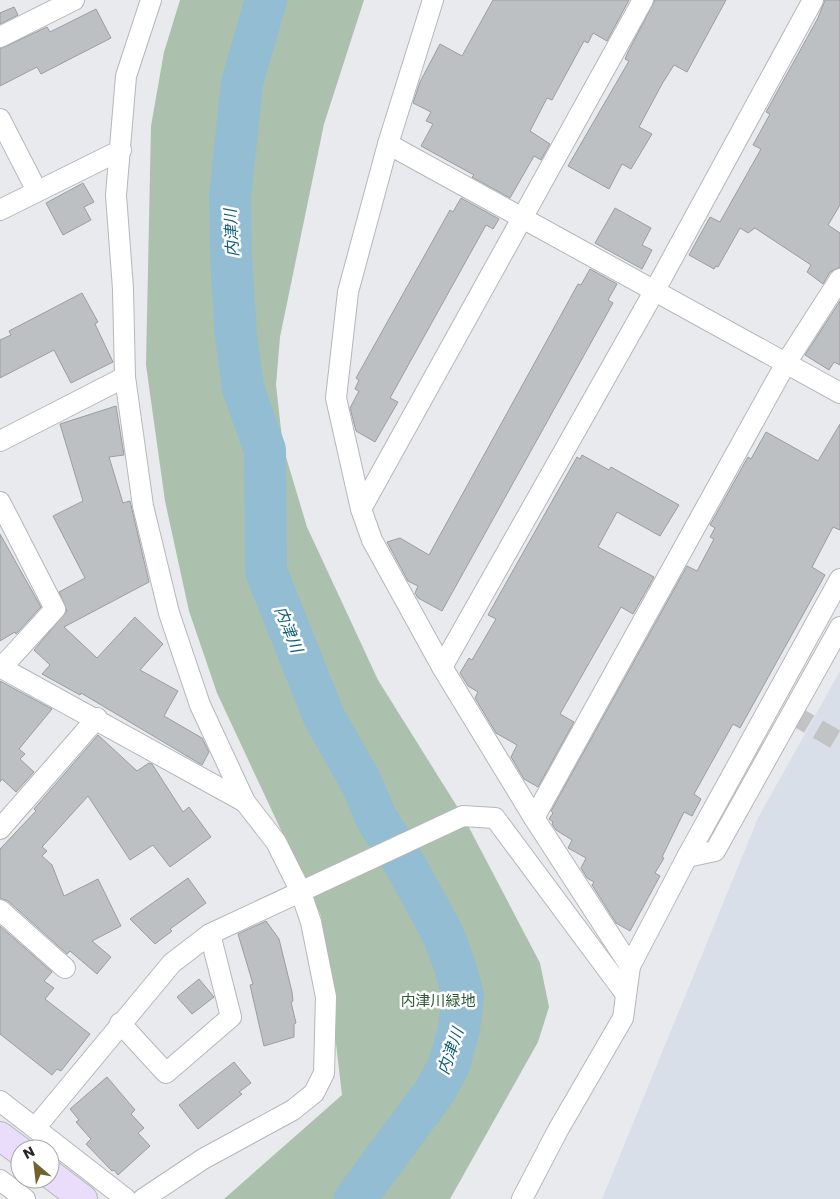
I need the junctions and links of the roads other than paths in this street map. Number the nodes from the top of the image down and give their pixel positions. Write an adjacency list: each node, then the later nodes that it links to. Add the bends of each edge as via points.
1 (74, 0): 6 (street)
2 (151, 0): 9 (street, via 126,76)
3 (434, 0): 8 (street)
4 (643, 0): 12 (street)
5 (813, 0): 14 (street)
6 (0, 37)
7 (0, 120): 10 (street)
8 (388, 144): 12 (street); 20 (street, via 348,292 336,398)
9 (121, 150): 10 (street); 16 (street, via 116,195)
10 (37, 191): 11 (street)
11 (0, 210)
12 (523, 218): 14 (street); 20 (street)
13 (840, 279): 15 (street)
14 (655, 290): 15 (street); 24 (street)
15 (786, 363): 17 (street); 27 (street)
16 (125, 377): 18 (street); 26 (street, via 144,506 168,614 200,705)
17 (840, 393)
18 (0, 441)
19 (0, 502): 23 (street, via 55,609)
20 (361, 509): 24 (street, via 372,540)
21 (840, 578): 29 (street)
22 (840, 627): 29 (street, via 715,851)
23 (1, 667): 25 (street)
24 (442, 667): 27 (street)
25 (97, 718): 26 (street); 28 (street)
26 (245, 802): 30 (street)
27 (534, 818): 33 (street)
28 (0, 829)
29 (687, 857): 33 (street)
30 (307, 887): 32 (street); 35 (street, via 463,816 495,818); 44 (street, via 326,997 324,1073 314,1093 293,1110 203,1159)
31 (0, 910): 34 (street)
32 (210, 934): 36 (street, via 172,963); 36 (street, via 231,1017 166,1073)
33 (630, 966): 35 (street)
34 (65, 968)
35 (625, 992): 45 (street, via 623,1018)
36 (120, 1023): 38 (street)
37 (0, 1101): 38 (street)
38 (35, 1128): 43 (street)
39 (0, 1180): 41 (street)
40 (60, 1182): 42 (main road)
41 (25, 1199)
42 (83, 1199)
43 (126, 1199)
44 (142, 1199)
45 (522, 1199)

